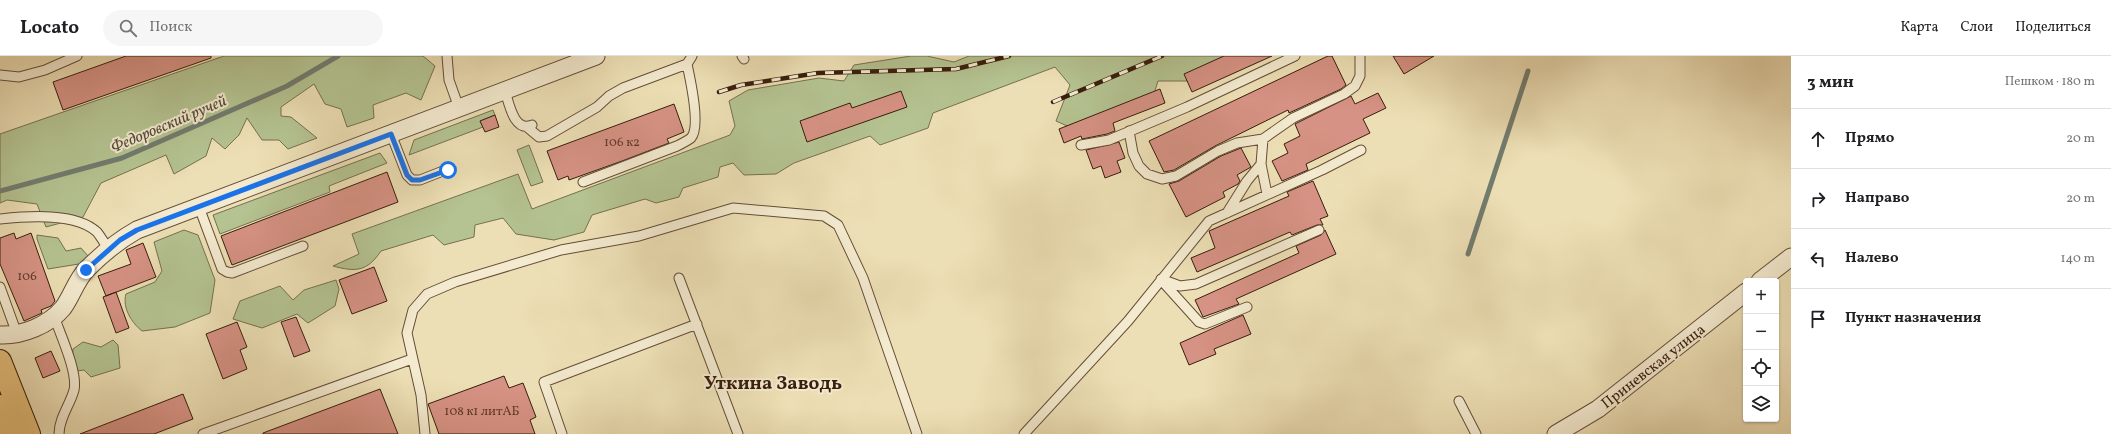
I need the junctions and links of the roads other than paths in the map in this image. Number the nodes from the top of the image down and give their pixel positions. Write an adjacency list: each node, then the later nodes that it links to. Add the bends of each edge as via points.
1 (77, 56): 7 (lane, via 45,70 19,77)
2 (447, 56): 9 (lane, via 449,80)
3 (596, 56): 8 (street)
4 (1295, 56): 10 (lane, via 1187,107)
5 (1360, 56): 12 (lane, via 1360,76 1355,86 1344,94 1293,118)
6 (690, 60): 8 (lane, via 623,88 597,107 547,136 539,137 530,126 521,126 517,122); 17 (lane, via 695,102 694,131 691,137 677,146)
7 (0, 75)
8 (505, 91): 9 (street)
9 (459, 108): 11 (street)
10 (1129, 131): 12 (lane, via 1133,153 1139,166 1147,174 1162,178 1176,176 1218,151 1237,143); 13 (lane, via 1109,140)
11 (391, 134): 16 (lane, via 407,175 412,180 420,180); 19 (street)
12 (1263, 139): 15 (lane)
13 (1081, 145)
14 (1360, 150): 18 (lane)
15 (1262, 164): 18 (lane); 20 (lane, via 1247,181)
16 (448, 170)
17 (583, 182)
18 (1267, 194): 20 (lane)
19 (199, 206): 23 (lane, via 222,268 227,272 232,273); 24 (street, via 137,230)
20 (1227, 212): 28 (lane, via 1209,221)
21 (0, 219): 24 (lane, via 34,215 82,222 97,232)
22 (1319, 230): 28 (lane, via 1196,284 1180,286)
23 (303, 246)
24 (108, 250): 32 (street, via 86,270)
25 (1791, 257): 27 (street)
26 (679, 278): 33 (lane)
27 (1764, 278)
28 (1161, 280): 31 (lane, via 1199,322 1205,324); 48 (lane, via 1128,321)
29 (0, 287): 34 (lane)
30 (1743, 294): 50 (street, Приневская улица, via 1598,409)
31 (1247, 308)
32 (54, 316): 34 (street, via 37,327); 42 (lane, via 74,376 74,389)
33 (697, 324): 45 (lane, via 544,382); 46 (lane)
34 (17, 334): 35 (street)
35 (0, 335)
36 (412, 359): 43 (lane); 44 (lane, via 421,395); 47 (lane, via 408,333 413,310 428,294 455,282 561,250 639,236 734,208 824,216 838,225 863,278)
37 (0, 361): 41 (main road)
38 (1459, 401): 49 (lane)
39 (0, 406): 40 (main road)
40 (11, 434)
41 (29, 434)
42 (59, 434)
43 (203, 434)
44 (425, 434)
45 (562, 434)
46 (738, 434)
47 (917, 434)
48 (1024, 434)
49 (1476, 434)
50 (1556, 434)

